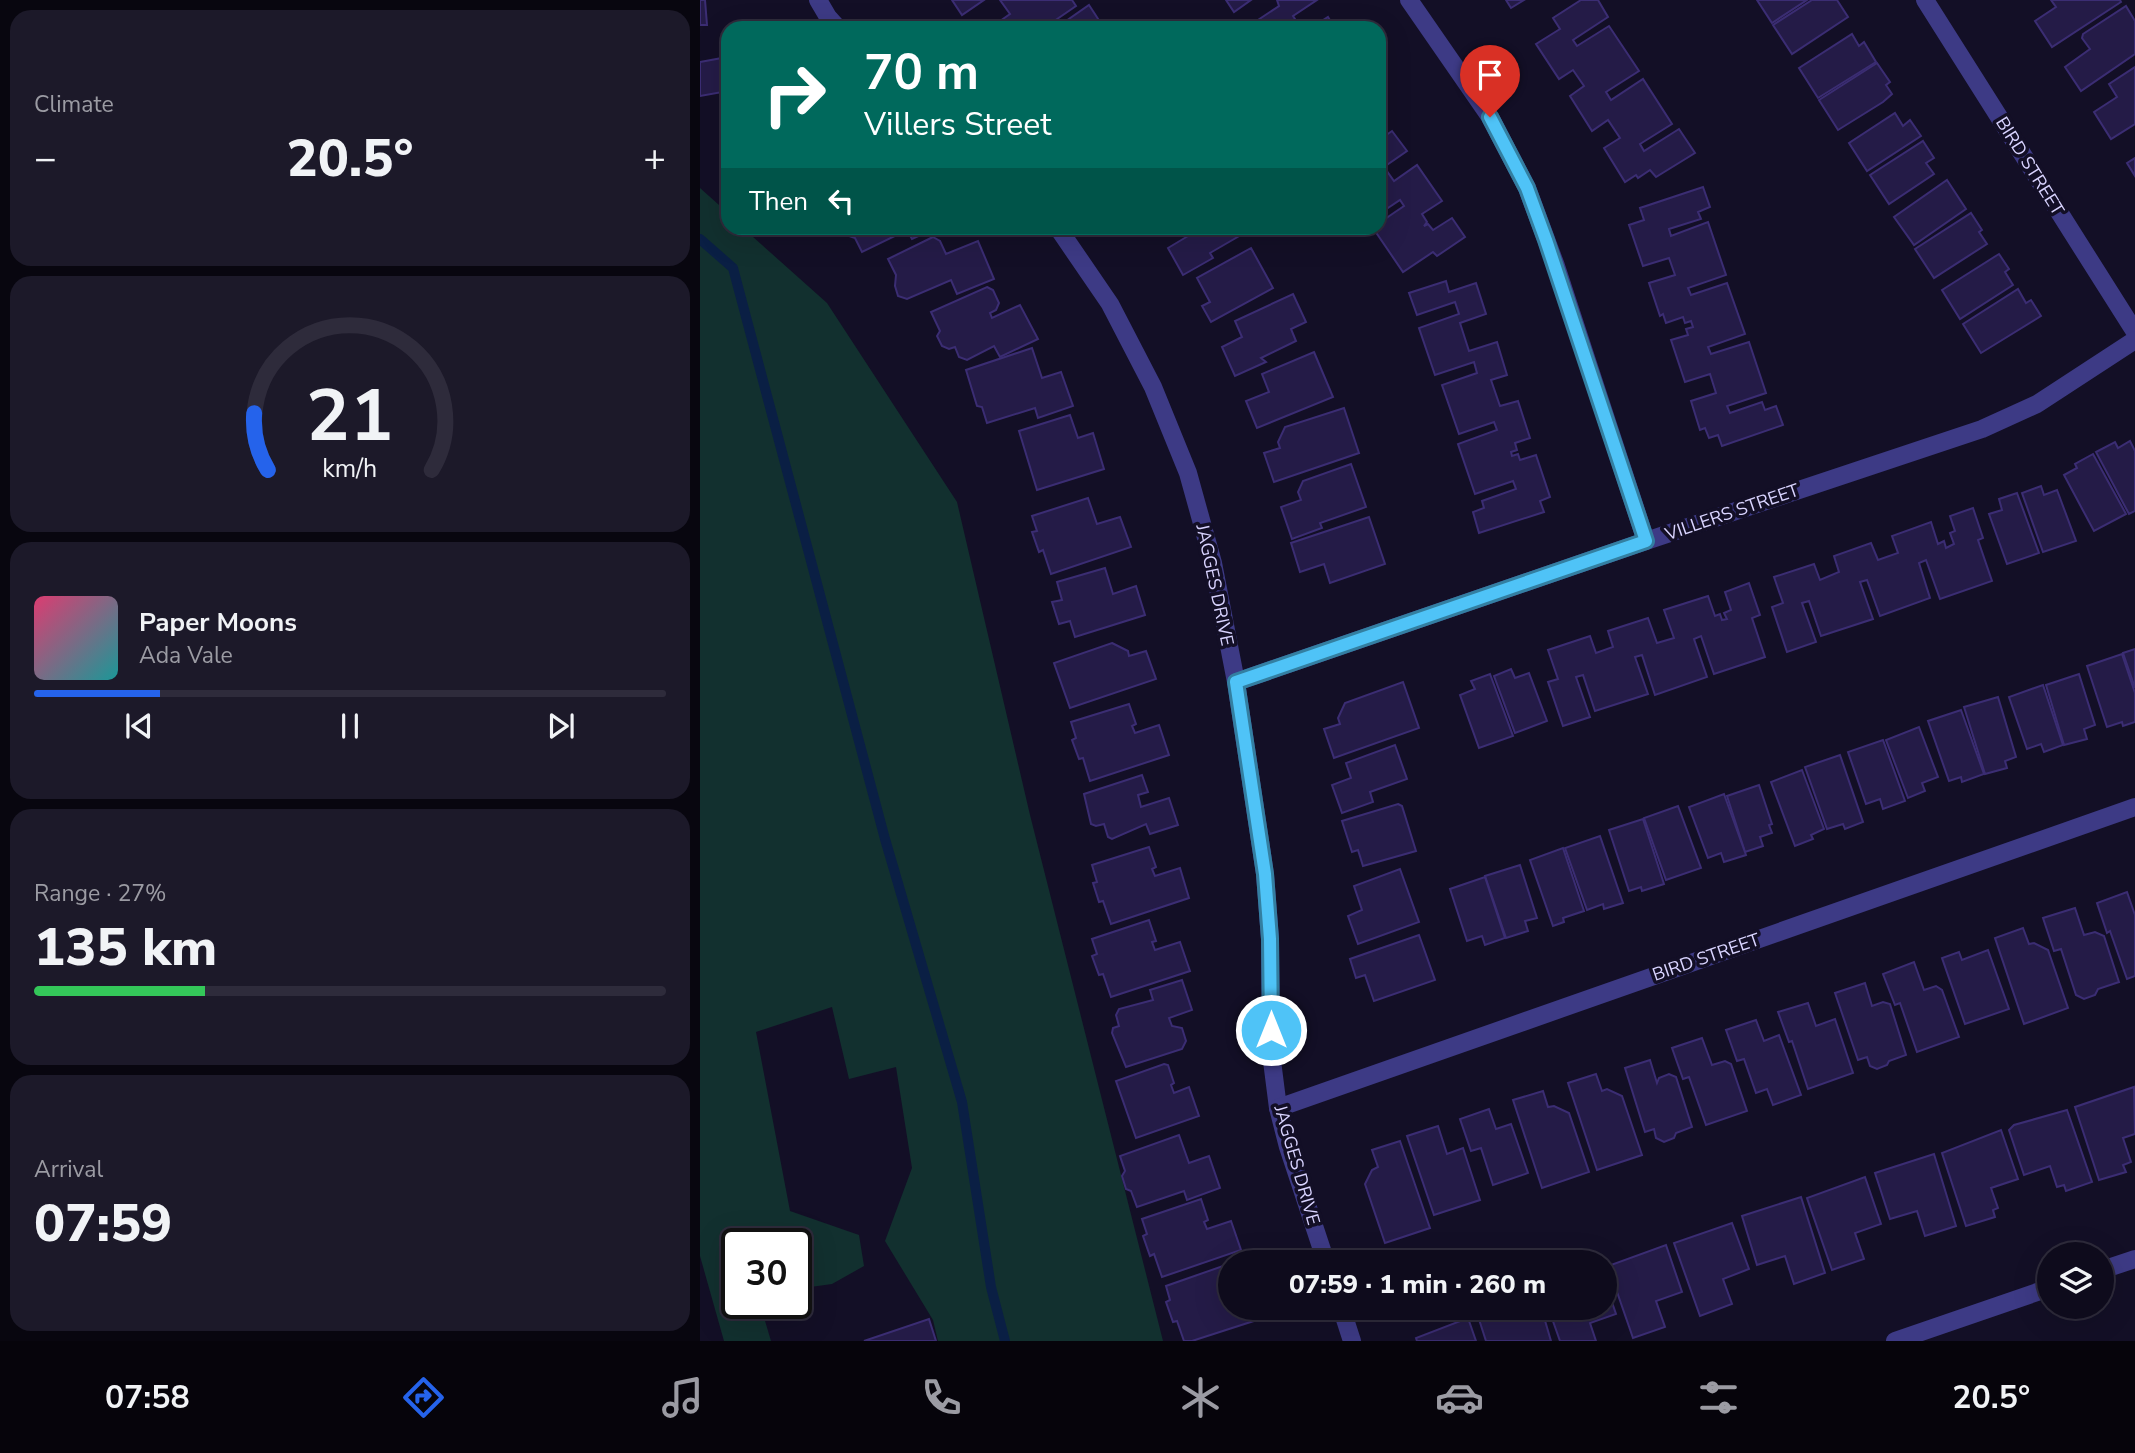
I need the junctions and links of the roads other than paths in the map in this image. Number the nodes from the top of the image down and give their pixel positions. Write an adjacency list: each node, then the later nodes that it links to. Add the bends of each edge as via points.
1 (818, 0): 4 (street)
2 (1409, 0): 8 (street, via 1490,117 1527,188)
3 (1930, 2): 6 (street, BIRD STREET)
4 (832, 21)
5 (1063, 235): 9 (street, JAGGES DRIVE, via 1116,316 1153,387 1188,473 1213,563)
6 (2135, 332)
7 (2135, 340): 8 (street, VILLERS STREET, via 2037,404 1982,429)
8 (1646, 541): 9 (street, VILLERS STREET)
9 (1236, 682): 11 (street, JAGGES DRIVE, via 1265,874 1271,1053)
10 (2135, 807): 11 (street, BIRD STREET)
11 (1278, 1108): 12 (street, JAGGES DRIVE)
12 (1322, 1250)
13 (2135, 1259): 14 (street)
14 (2114, 1266)
15 (2037, 1292): 18 (street)
16 (1345, 1320): 17 (street)
17 (1352, 1341)
18 (1895, 1341)

